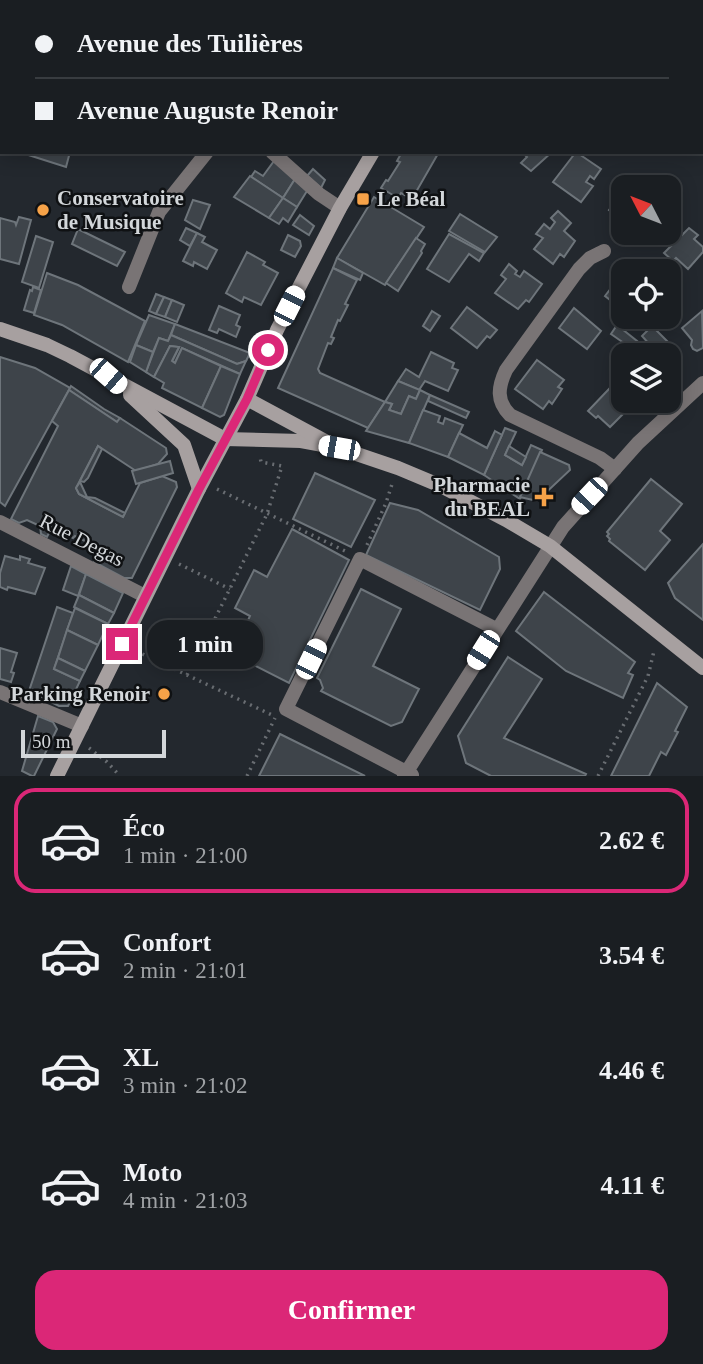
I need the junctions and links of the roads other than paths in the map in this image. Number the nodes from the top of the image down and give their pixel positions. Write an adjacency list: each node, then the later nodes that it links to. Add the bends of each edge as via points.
1 (205, 154): 6 (street, via 159,212)
2 (274, 154): 4 (street)
3 (372, 154): 4 (main road)
4 (340, 208): 10 (main road)
5 (604, 251): 13 (street, via 579,270 506,370 499,397 510,415)
6 (129, 287)
7 (0, 329): 8 (main road, via 47,345)
8 (108, 376): 11 (main road); 14 (main road, via 184,445)
9 (703, 383): 13 (street)
10 (247, 399): 11 (main road); 12 (main road)
11 (225, 439): 12 (main road, via 301,441); 14 (main road)
12 (339, 448): 16 (main road, via 398,467)
13 (614, 468): 16 (street)
14 (200, 486): 17 (main road)
15 (0, 522): 17 (street, Rue Degas)
16 (550, 546): 18 (street); 19 (main road)
17 (145, 596): 21 (main road)
18 (496, 629): 22 (street); 22 (street, via 360,559 281,713)
19 (703, 668)
20 (0, 692): 21 (street)
21 (79, 732): 23 (main road)
22 (408, 775)
23 (57, 776)

